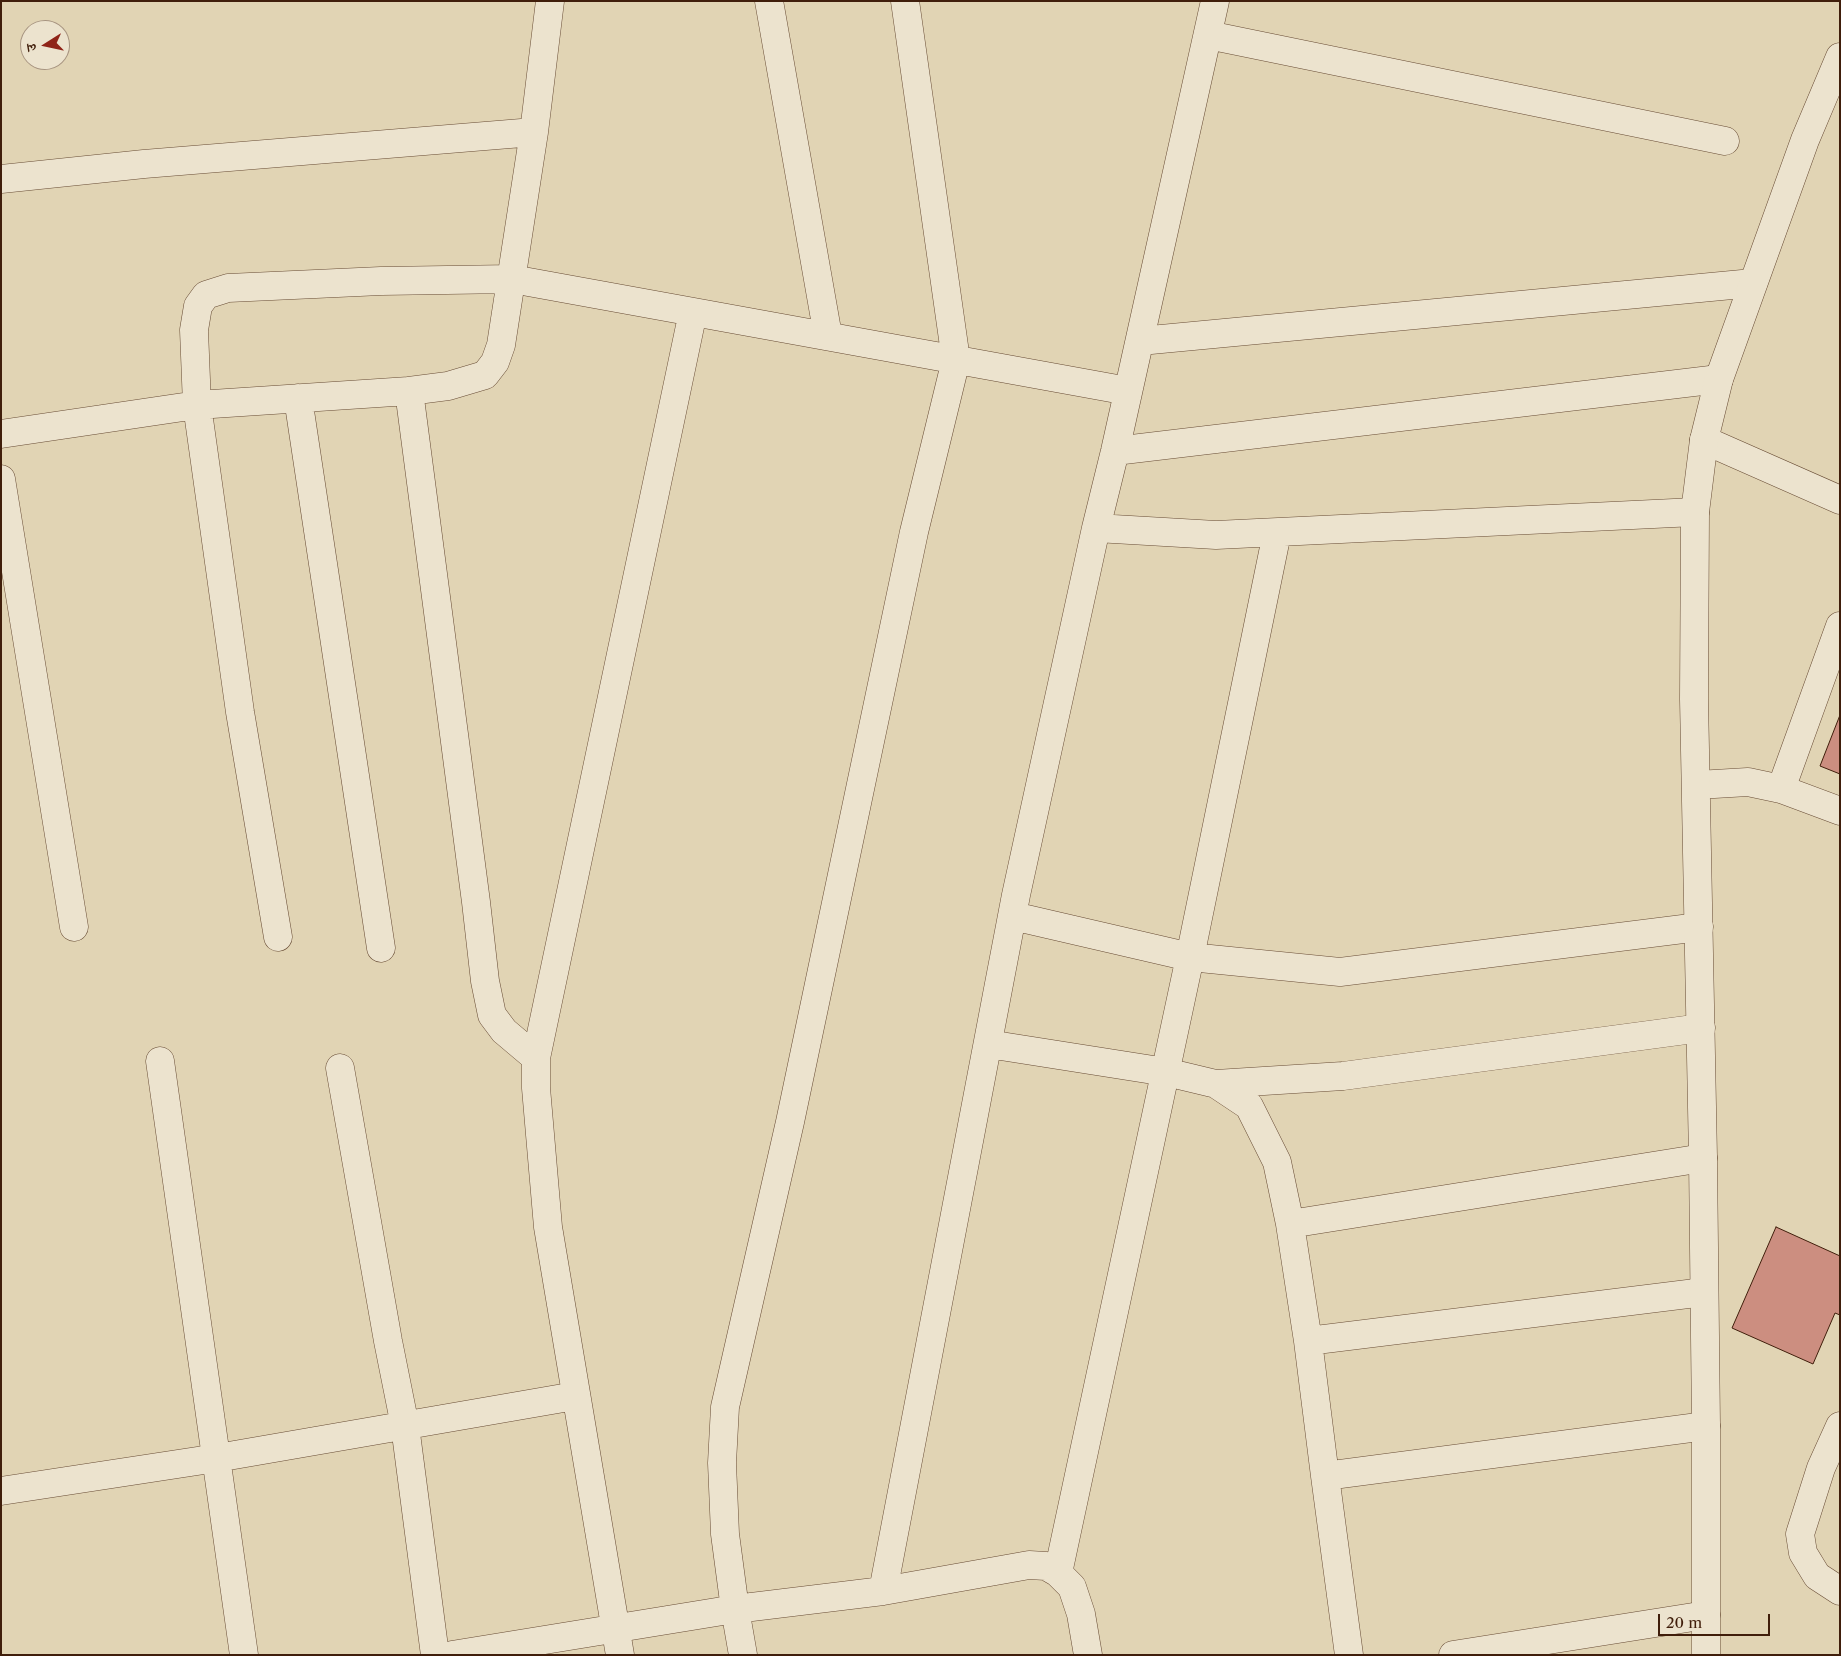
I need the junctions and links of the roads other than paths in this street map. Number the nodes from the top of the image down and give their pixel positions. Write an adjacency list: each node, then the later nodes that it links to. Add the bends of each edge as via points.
1 (550, 1): 7 (street)
2 (769, 1): 13 (street)
3 (905, 1): 15 (street)
4 (1215, 1): 5 (street)
5 (1208, 35): 8 (street); 14 (street)
6 (1840, 56): 11 (street, via 1805,140)
7 (534, 132): 9 (street); 10 (street)
8 (1725, 141)
9 (1, 179)
10 (512, 279): 12 (street); 17 (street, via 501,344 495,362 485,375 448,386); 20 (street, via 228,288 206,295 198,306 194,330)
11 (1754, 283): 14 (street); 16 (street)
12 (693, 312): 13 (street); 42 (street)
13 (828, 336): 15 (street)
14 (1140, 341): 18 (street)
15 (956, 360): 18 (street); 61 (street, via 914,532 790,1122 725,1407 722,1463 725,1534)
16 (1719, 379): 22 (street); 23 (street)
17 (409, 391): 19 (street); 42 (street, via 484,981 492,1015 504,1031)
18 (1128, 391): 23 (street)
19 (298, 398): 20 (street); 38 (street)
20 (197, 405): 21 (street); 37 (street, via 240,712)
21 (1, 434)
22 (1704, 440): 25 (street); 26 (street)
23 (1116, 451): 27 (street)
24 (1, 479): 35 (street)
25 (1840, 500)
26 (1696, 512): 28 (street); 31 (street, via 1694,699)
27 (1096, 528): 28 (street, via 1216,535); 34 (street)
28 (1277, 533): 39 (street)
29 (1840, 626): 30 (street)
30 (1835, 654): 32 (street)
31 (1697, 785): 32 (street, via 1748,782); 36 (street)
32 (1781, 789): 33 (street)
33 (1840, 811)
34 (1013, 916): 39 (street); 41 (street)
35 (74, 927)
36 (1699, 927): 39 (street, via 1340,972); 40 (street)
37 (278, 937)
38 (381, 948)
39 (1190, 957): 45 (street)
40 (1700, 1028): 46 (street, via 1343,1076); 47 (street)
41 (988, 1044): 45 (street); 60 (street)
42 (536, 1058): 51 (street, via 548,1228)
43 (160, 1061): 55 (street)
44 (340, 1068): 52 (street)
45 (1166, 1072): 46 (street); 58 (street)
46 (1216, 1084): 48 (street, via 1249,1106 1277,1162)
47 (1703, 1158): 48 (street); 49 (street)
48 (1290, 1224): 50 (street)
49 (1704, 1292): 50 (street); 53 (street)
50 (1308, 1341): 56 (street)
51 (575, 1396): 52 (street); 63 (street)
52 (405, 1426): 55 (street); 65 (street)
53 (1706, 1426): 56 (street); 62 (street)
54 (1840, 1426): 59 (street, via 1821,1468 1800,1534 1803,1552 1817,1576)
55 (217, 1458): 57 (street); 64 (street)
56 (1324, 1476): 69 (street)
57 (1, 1491)
58 (1058, 1573): 60 (street, via 1046,1566 1029,1565); 68 (street, via 1072,1587 1081,1614)
59 (1840, 1590)
60 (883, 1591): 61 (street)
61 (735, 1608): 63 (street); 67 (street)
62 (1706, 1615): 70 (street); 71 (street)
63 (618, 1642): 66 (street)
64 (244, 1655)
65 (435, 1655)
66 (452, 1655)
67 (743, 1655)
68 (1088, 1655)
69 (1349, 1655)
70 (1453, 1655)
71 (1706, 1655)

